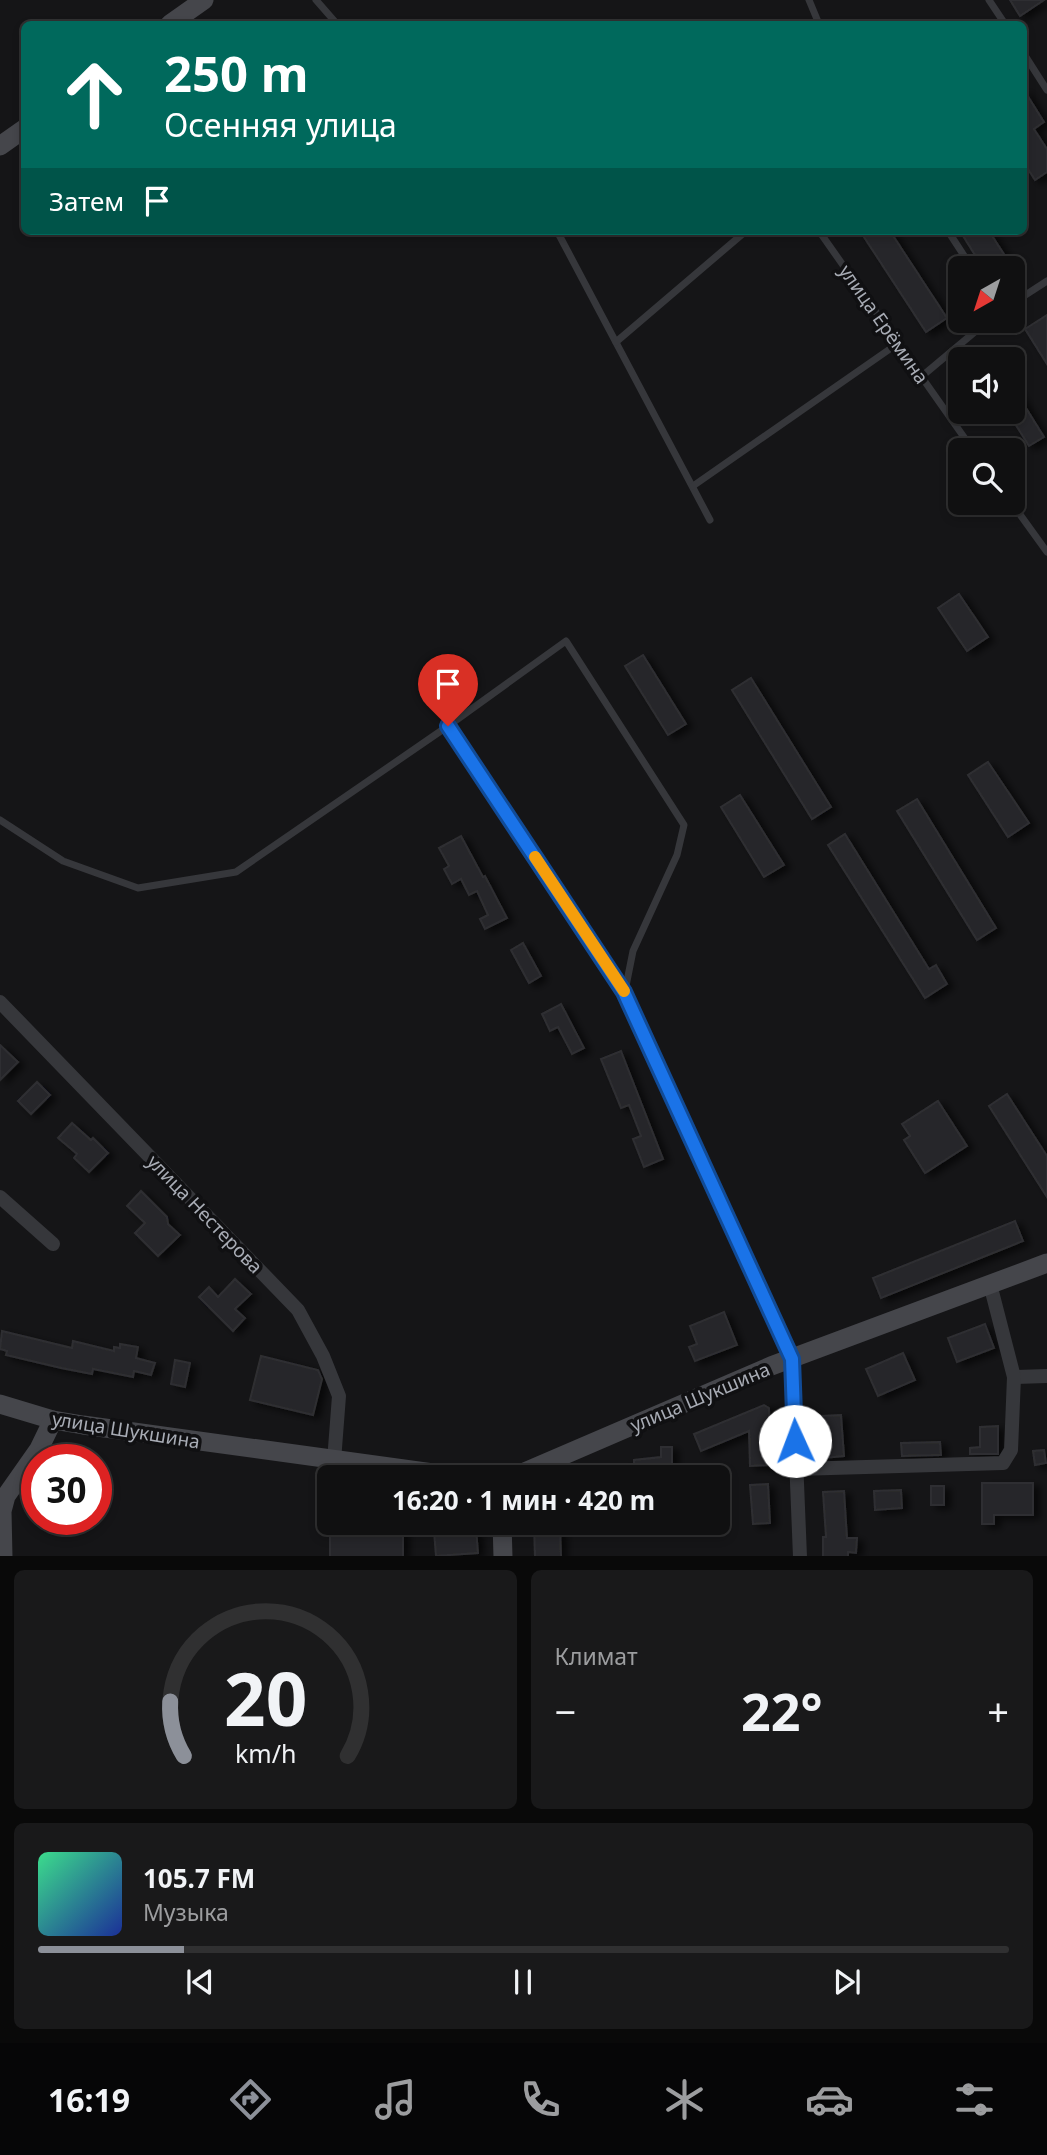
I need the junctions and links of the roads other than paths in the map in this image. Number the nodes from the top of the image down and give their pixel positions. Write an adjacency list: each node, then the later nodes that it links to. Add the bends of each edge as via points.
1 (204, 0): 5 (street)
2 (316, 0): 6 (lane)
3 (809, 0): 7 (lane)
4 (989, 0): 8 (lane)
5 (174, 21)
6 (334, 21)
7 (818, 21)
8 (1003, 21)
9 (1027, 59): 10 (lane)
10 (1047, 90)
11 (21, 131): 12 (street)
12 (0, 146)
13 (559, 235): 21 (lane)
14 (741, 235): 21 (lane)
15 (822, 235): 22 (lane, улица Ерёмина)
16 (951, 235): 17 (lane)
17 (964, 256)
18 (1047, 281): 19 (lane)
19 (1026, 295)
20 (973, 333): 23 (lane)
21 (616, 342): 25 (lane)
22 (897, 344): 23 (lane, улица Ерёмина); 25 (lane)
23 (921, 377): 24 (lane, улица Ерёмина)
24 (965, 438)
25 (693, 486): 27 (lane)
26 (1020, 515): 28 (lane)
27 (710, 520)
28 (1047, 552)
29 (448, 726): 30 (lane, via 236,872 138,888 63,861); 31 (street); 31 (lane, via 566,641 684,825 677,855 633,951)
30 (0, 820)
31 (624, 992): 37 (street)
32 (0, 1002): 42 (street, улица Нестерова, via 298,1310 339,1396)
33 (0, 1197): 34 (street)
34 (53, 1244)
35 (1047, 1263): 36 (street, улица Шукшина)
36 (990, 1284): 37 (street, улица Шукшина); 39 (street)
37 (792, 1359): 44 (street, улица Шукшина); 45 (street)
38 (1047, 1376): 39 (street)
39 (1014, 1377): 45 (street, via 1011,1450 1003,1463)
40 (0, 1404): 41 (street, улица Шукшина)
41 (53, 1420): 42 (street, улица Шукшина); 46 (street)
42 (334, 1461): 43 (street, улица Шукшина)
43 (366, 1465)
44 (541, 1465)
45 (797, 1469): 50 (street)
46 (1, 1511): 48 (street)
47 (502, 1535): 49 (street)
48 (3, 1556)
49 (503, 1556)
50 (800, 1556)

